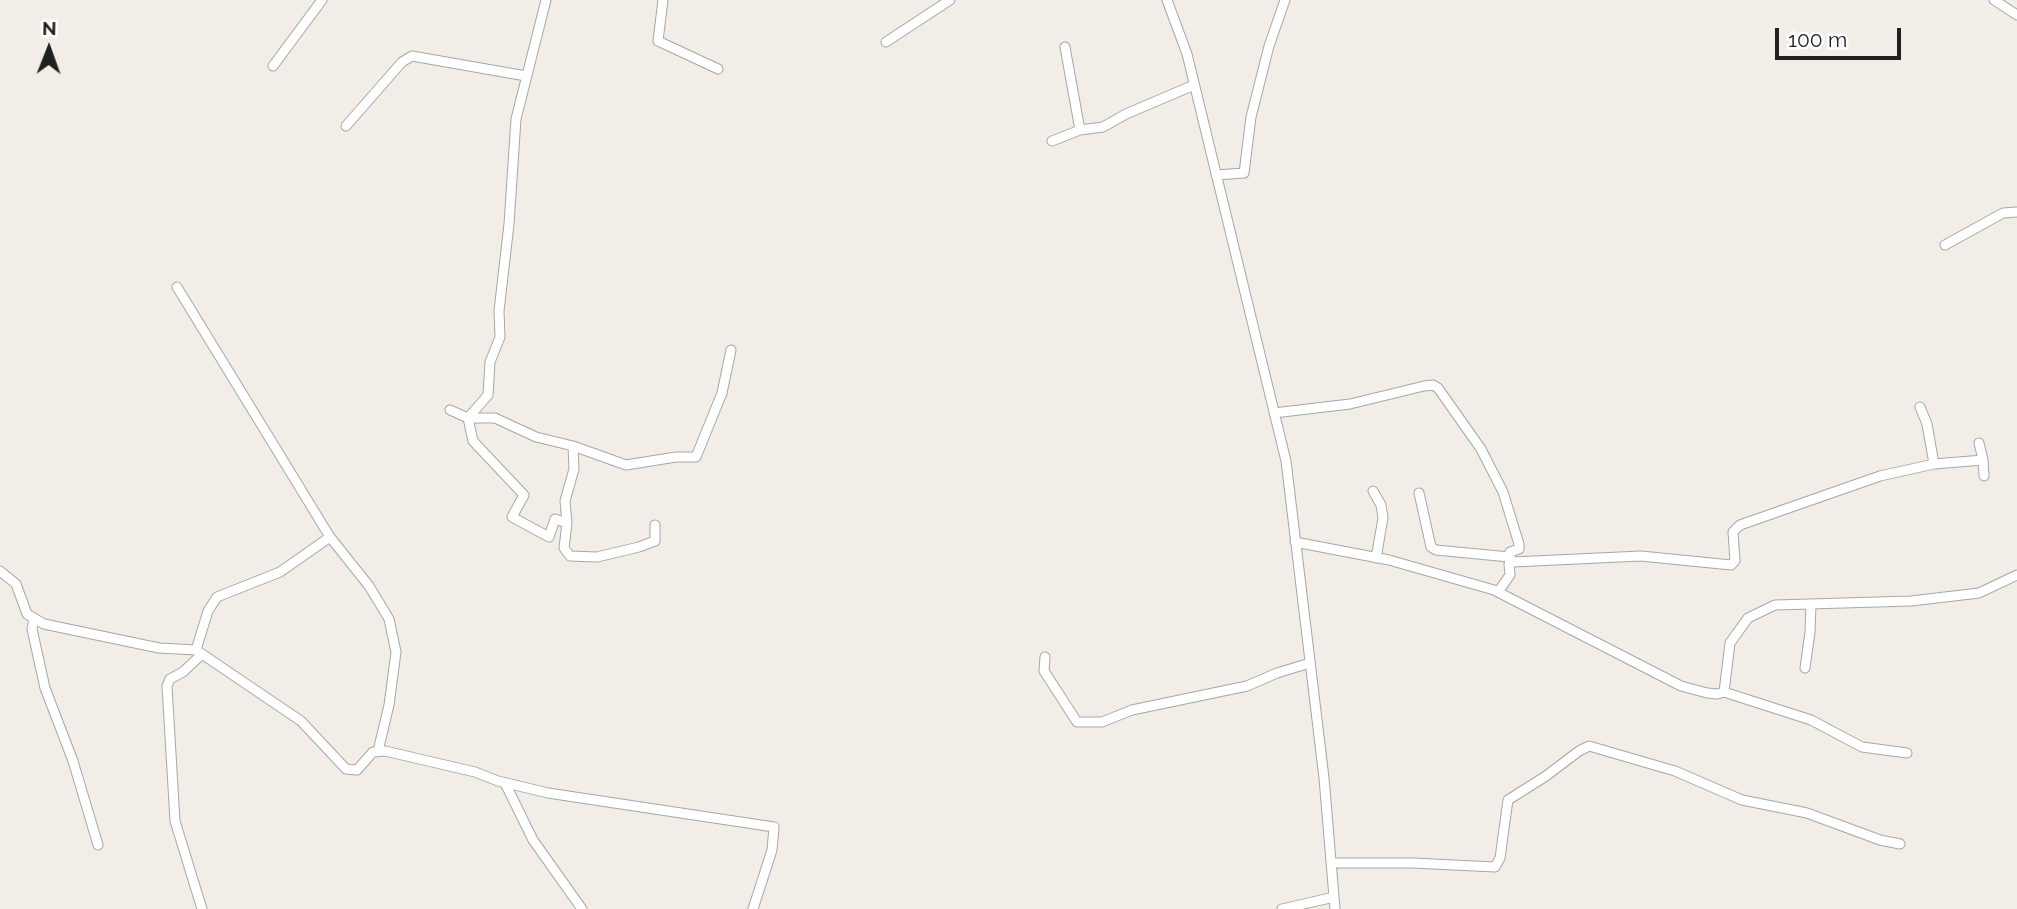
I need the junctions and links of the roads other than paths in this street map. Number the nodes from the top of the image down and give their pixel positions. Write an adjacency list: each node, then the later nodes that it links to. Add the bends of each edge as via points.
1 (322, 0): 11 (street)
2 (546, 0): 13 (street)
3 (663, 0): 12 (street, via 657,41)
4 (950, 0): 9 (street)
5 (1167, 0): 14 (street)
6 (1285, 0): 18 (street, via 1251,117 1244,173)
7 (1994, 0): 8 (street)
8 (2017, 15)
9 (886, 42)
10 (1065, 47): 16 (street)
11 (273, 66)
12 (719, 69)
13 (526, 76): 15 (street, via 412,56); 26 (street, via 516,118 500,337 489,362 488,395)
14 (1194, 85): 16 (street, via 1102,127); 18 (street)
15 (346, 126)
16 (1080, 130): 17 (street)
17 (1052, 141)
18 (1216, 175): 25 (street)
19 (2017, 212): 20 (street, via 2003,213)
20 (1945, 246)
21 (177, 287): 36 (street)
22 (731, 350): 28 (street, via 722,393 696,457 626,465)
23 (1920, 407): 30 (street)
24 (450, 410): 26 (street)
25 (1274, 413): 37 (street, via 1286,461); 39 (street, via 1350,404 1424,386 1438,388 1481,449 1503,492 1520,548 1510,552)
26 (468, 418): 28 (street, via 495,418 536,437); 34 (street, via 473,441 524,495 512,517 549,537 555,519)
27 (1979, 443): 29 (street)
28 (573, 446): 34 (street, via 574,469 565,501)
29 (1983, 460): 30 (street); 31 (street)
30 (1934, 464): 39 (street, via 1740,525 1733,533 1735,561 1731,565 1641,556)
31 (1984, 476)
32 (1373, 491): 38 (street, via 1383,518)
33 (1419, 493): 39 (street, via 1431,547)
34 (567, 523): 35 (street, via 564,548 570,556 597,557 655,541)
35 (655, 525)
36 (330, 537): 45 (street, via 280,572 217,597 208,611); 50 (street, via 389,619 396,652)
37 (1295, 542): 38 (street); 47 (street)
38 (1377, 558): 42 (street)
39 (1511, 559): 42 (street, via 1510,575)
40 (0, 571): 44 (street, via 16,584 23,607)
41 (2017, 575): 43 (street, via 1979,593 1911,601)
42 (1498, 592): 49 (street, via 1681,685 1707,693)
43 (1811, 604): 48 (street); 49 (street, via 1775,605 1748,618 1730,643)
44 (34, 619): 45 (street, via 159,648); 54 (street, via 32,629 45,688)
45 (199, 652): 50 (street, via 301,721 346,769 357,770); 57 (street, via 167,686 175,821)
46 (1045, 657): 47 (street, via 1044,671 1077,722 1102,722 1132,710 1247,686)
47 (1310, 663): 55 (street)
48 (1805, 668)
49 (1724, 692): 51 (street, via 1811,720 1862,747)
50 (378, 751): 52 (street)
51 (1907, 752)
52 (505, 783): 58 (street, via 533,840); 59 (street, via 611,804 774,827 772,850)
53 (1900, 844): 55 (street, via 1807,813 1742,800 1675,771 1589,746 1507,800 1500,859 1495,867)
54 (98, 845)
55 (1331, 863): 61 (street)
56 (1330, 898): 60 (street)
57 (202, 909)
58 (582, 909)
59 (752, 909)
60 (1282, 909)
61 (1335, 909)

